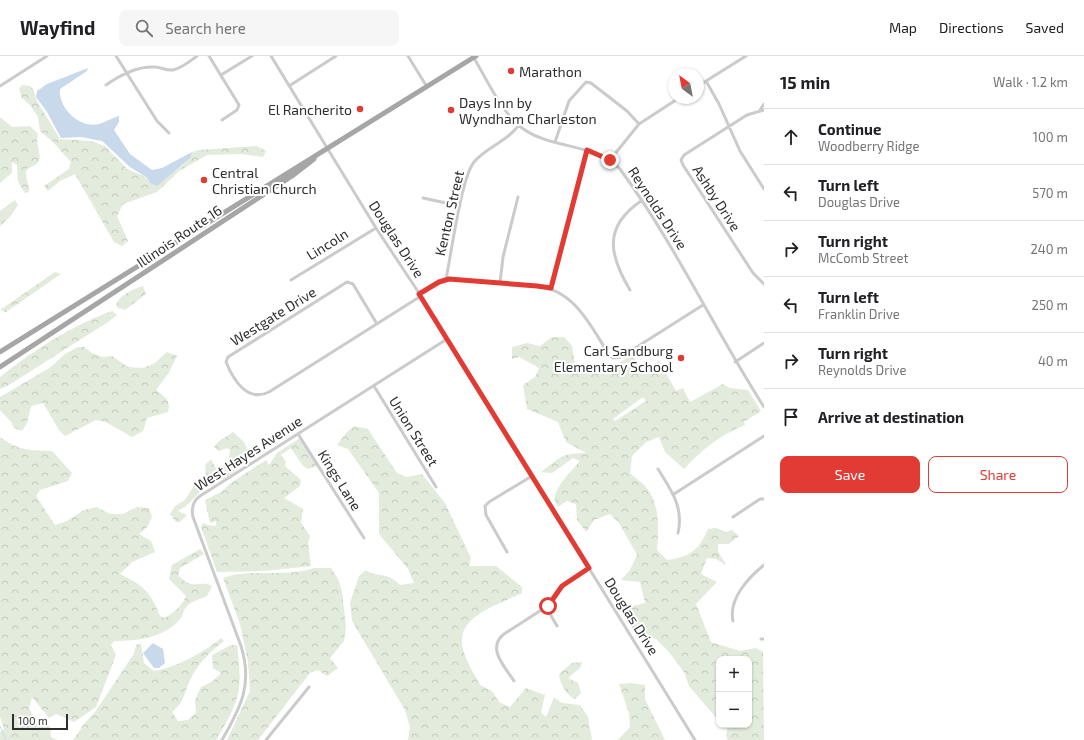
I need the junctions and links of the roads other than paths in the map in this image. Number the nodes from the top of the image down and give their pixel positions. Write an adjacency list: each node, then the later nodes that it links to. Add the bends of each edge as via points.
1 (47, 56): 15 (street)
2 (116, 56): 11 (street)
3 (197, 56): 11 (street, via 175,69 166,70 154,66)
4 (209, 56): 12 (street)
5 (252, 56): 12 (street)
6 (271, 56): 16 (street, Douglas Drive)
7 (336, 56): 16 (street)
8 (408, 56): 17 (street)
9 (474, 56): 17 (main road); 23 (street, Reynolds Drive, via 507,112)
10 (746, 56): 13 (street)
11 (127, 73): 14 (street); 25 (street, via 157,121)
12 (221, 75): 21 (street, via 238,105 237,110)
13 (706, 81): 24 (street)
14 (106, 85)
15 (0, 86)
16 (289, 86): 27 (street, Douglas Drive)
17 (427, 87): 27 (main road)
18 (670, 104): 22 (street)
19 (764, 104): 20 (street, Ashby Drive)
20 (762, 110): 24 (street, Ashby Drive, via 752,112)
21 (222, 120)
22 (640, 124): 26 (street, via 627,111 591,83 586,82 569,101); 29 (street)
23 (519, 125): 26 (street, Reynolds Drive, via 539,137); 34 (street, Kenton Street, via 505,140 474,162 469,171)
24 (729, 127): 30 (street, via 740,151); 39 (street, Ashby Drive, via 684,155 681,163 753,273)
25 (169, 133)
26 (555, 142): 28 (street, Reynolds Drive)
27 (328, 149): 35 (street, Douglas Drive); 47 (main road, Illinois Route 16); 49 (main road, Illinois Route 16, via 292,176)
28 (587, 150): 29 (street, Reynolds Drive); 40 (street)
29 (610, 160): 33 (street, Reynolds Drive, via 620,169)
30 (764, 189)
31 (518, 196): 38 (street, via 504,253)
32 (423, 198): 34 (street)
33 (641, 202): 41 (street, via 622,218 613,243 616,265); 43 (street, Reynolds Drive, via 674,252)
34 (460, 206): 37 (street, Kenton Street)
35 (376, 228): 36 (street, Lincoln); 42 (street, Douglas Drive)
36 (291, 280)
37 (446, 280): 38 (street); 42 (street, Westgate Drive)
38 (500, 283): 40 (street)
39 (764, 284)
40 (551, 288): 43 (street, via 566,296 576,306 613,358 621,357)
41 (630, 290)
42 (420, 295): 44 (street, Westgate Drive); 45 (street, Douglas Drive)
43 (703, 305): 48 (street, Reynolds Drive)
44 (377, 324): 44 (street, Westgate Drive, via 263,395 254,395 243,389 226,362 228,357 347,282 353,284)
45 (447, 339): 50 (street, West Hayes Avenue); 55 (street, Douglas Drive)
46 (764, 343): 48 (street)
47 (0, 352)
48 (735, 362): 51 (street, Reynolds Drive)
49 (0, 367)
50 (374, 386): 52 (street, West Hayes Avenue); 56 (street, Union Street)
51 (764, 405)
52 (298, 434): 61 (street, Kings Lane); 70 (street, West Hayes Avenue, via 200,496 192,505 193,516 245,663 243,697 238,713)
53 (764, 436): 57 (street)
54 (658, 469): 57 (street)
55 (532, 476): 62 (street, via 485,506 486,515); 64 (street, Douglas Drive)
56 (436, 487)
57 (674, 494): 60 (street, via 680,516)
58 (764, 499): 59 (street, via 760,499)
59 (733, 517)
60 (678, 533)
61 (364, 538)
62 (507, 552)
63 (764, 565): 66 (street, via 739,592 732,609)
64 (589, 568): 65 (street, via 562,586); 72 (street, Douglas Drive)
65 (546, 607): 67 (street); 68 (street, via 504,634 497,643 497,654)
66 (733, 621)
67 (557, 626)
68 (514, 682)
69 (309, 687): 71 (street)
70 (222, 740)
71 (266, 740)
72 (695, 740)

